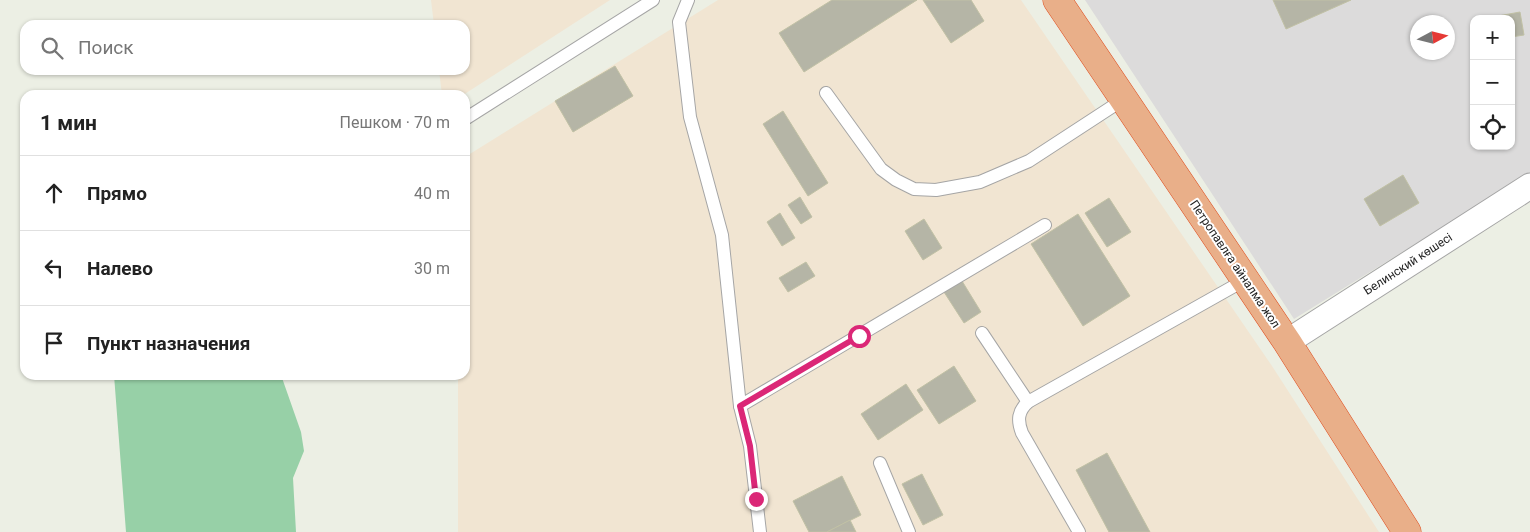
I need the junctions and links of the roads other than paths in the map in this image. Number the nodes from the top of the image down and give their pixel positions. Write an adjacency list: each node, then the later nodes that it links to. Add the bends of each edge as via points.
1 (653, 0): 6 (lane)
2 (688, 0): 13 (lane, via 680,22 690,117 722,235)
3 (1057, 0): 5 (highway, Петропавлға айналма жол)
4 (826, 93): 5 (lane, via 881,169 914,189 936,190 980,182 1029,161)
5 (1124, 100): 9 (highway, Петропавлға айналма жол)
6 (470, 116)
7 (1530, 186): 11 (street, Белинский көшесі)
8 (1045, 225): 13 (lane)
9 (1245, 280): 11 (highway, Петропавлға айналма жол); 12 (lane)
10 (982, 333): 12 (lane)
11 (1287, 342): 18 (highway, Петропавлға айналма жол)
12 (1028, 402): 17 (lane, via 1018,416 1018,425)
13 (740, 406): 15 (lane, via 750,446)
14 (880, 463): 16 (lane)
15 (760, 532)
16 (909, 532)
17 (1079, 532)
18 (1407, 532)

